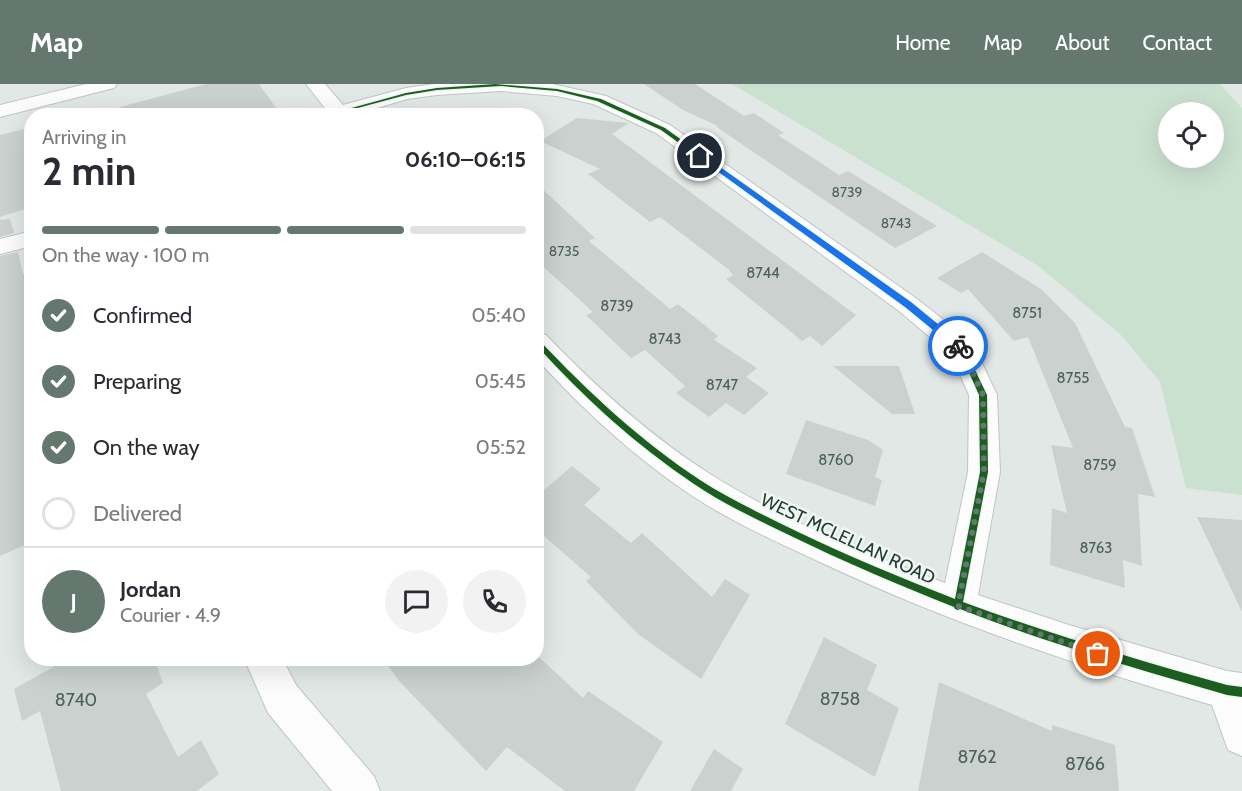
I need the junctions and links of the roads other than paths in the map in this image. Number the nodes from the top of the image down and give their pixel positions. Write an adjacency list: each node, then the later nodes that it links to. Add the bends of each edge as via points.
1 (108, 84): 3 (street)
2 (315, 84): 4 (street)
3 (45, 92): 6 (street)
4 (335, 108)
5 (360, 108): 10 (street, via 406,94 501,85 557,90 599,100 663,129 908,304 962,349 983,395 984,472)
6 (0, 111)
7 (24, 240): 8 (street)
8 (0, 247)
9 (544, 349): 10 (street, WEST MCLELLAN ROAD, via 622,426 699,483 861,566)
10 (958, 606): 12 (street, WEST MCLELLAN ROAD, via 1098,654)
11 (266, 666): 14 (street, via 282,699)
12 (1234, 691): 13 (street)
13 (1242, 736)
14 (359, 791)

